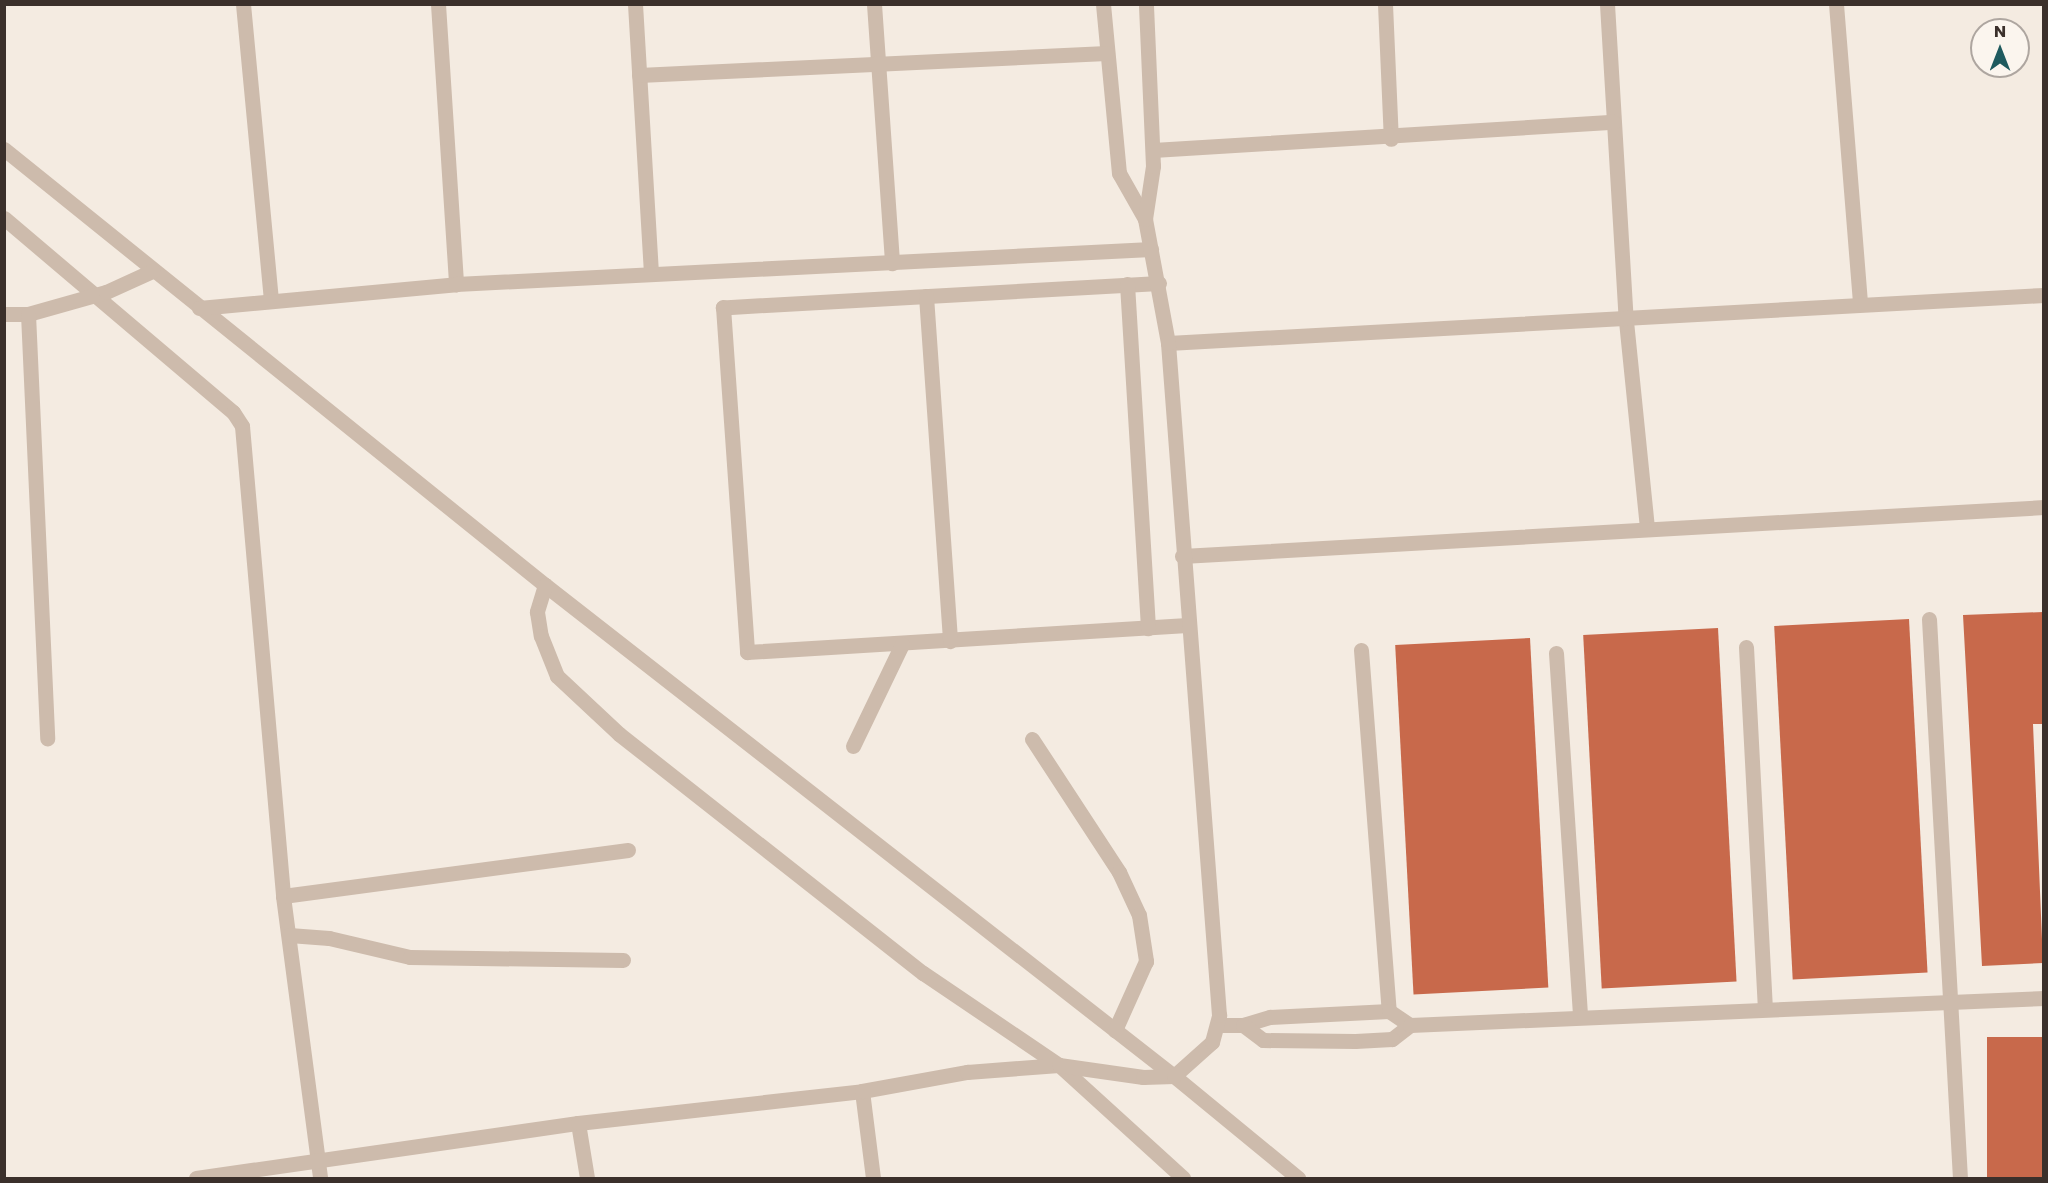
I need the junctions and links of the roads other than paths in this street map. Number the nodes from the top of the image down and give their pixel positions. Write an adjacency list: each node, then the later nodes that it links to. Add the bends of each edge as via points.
1 (243, 4): 29 (street)
2 (438, 4): 24 (street)
3 (636, 4): 12 (street)
4 (874, 4): 11 (street)
5 (1104, 4): 10 (street)
6 (1146, 4): 16 (street)
7 (1385, 4): 14 (street)
8 (1607, 4): 13 (street)
9 (1836, 4): 30 (street)
10 (1106, 53): 11 (street); 18 (street, via 1119,173)
11 (878, 62): 12 (street); 20 (street)
12 (639, 75): 22 (street)
13 (1613, 122): 14 (street); 34 (street)
14 (1391, 139): 16 (street)
15 (4, 149): 21 (street)
16 (1153, 150): 18 (street)
17 (4, 218): 26 (street)
18 (1145, 219): 19 (street)
19 (1150, 249): 20 (street); 23 (street)
20 (892, 263): 22 (street)
21 (146, 274): 26 (street); 31 (street)
22 (651, 274): 24 (street)
23 (1159, 283): 25 (street); 35 (street)
24 (456, 284): 29 (street)
25 (1127, 284): 28 (street); 42 (street)
26 (101, 293): 33 (street); 52 (street, via 233,412 242,426)
27 (2043, 295): 30 (street)
28 (926, 296): 43 (street); 44 (street, via 723,308 747,652)
29 (271, 299): 31 (street)
30 (1860, 302): 34 (street)
31 (199, 308): 39 (street)
32 (4, 314): 33 (street)
33 (28, 314): 48 (street)
34 (1626, 321): 35 (street); 37 (street)
35 (1168, 343): 38 (street)
36 (2043, 507): 37 (street)
37 (1647, 530): 38 (street)
38 (1182, 556): 41 (street)
39 (545, 585): 63 (street); 64 (street, via 537,612 557,676 618,734 923,973)
40 (1929, 619): 56 (street)
41 (1188, 626): 42 (street); 60 (street)
42 (1148, 628): 43 (street)
43 (950, 641): 44 (street)
44 (902, 644): 50 (street)
45 (1746, 647): 57 (street)
46 (1361, 650): 58 (street)
47 (1556, 653): 59 (street)
48 (47, 739)
49 (1032, 739): 63 (street, via 1119,872 1139,915 1146,961)
50 (853, 746)
51 (628, 850): 52 (street)
52 (283, 896): 53 (street)
53 (289, 935): 54 (street, via 329,938 410,957); 68 (street)
54 (623, 960)
55 (2043, 998): 56 (street)
56 (1948, 1002): 57 (street); 75 (street)
57 (1765, 1009): 59 (street)
58 (1389, 1011): 61 (street, via 1270,1017); 62 (street)
59 (1580, 1015): 62 (street)
60 (1219, 1025): 61 (street); 65 (street, via 1212,1042)
61 (1243, 1025): 62 (street, via 1263,1040 1355,1041 1392,1039)
62 (1410, 1025)
63 (1115, 1030): 65 (street)
64 (1059, 1065): 65 (street, via 1143,1077); 66 (street, via 967,1072); 73 (street)
65 (1174, 1076): 74 (street)
66 (862, 1091): 67 (street); 72 (street)
67 (578, 1123): 68 (street); 71 (street)
68 (317, 1162): 69 (street); 70 (street)
69 (196, 1179)
70 (320, 1179)
71 (587, 1179)
72 (873, 1179)
73 (1183, 1179)
74 (1298, 1179)
75 (1960, 1179)

